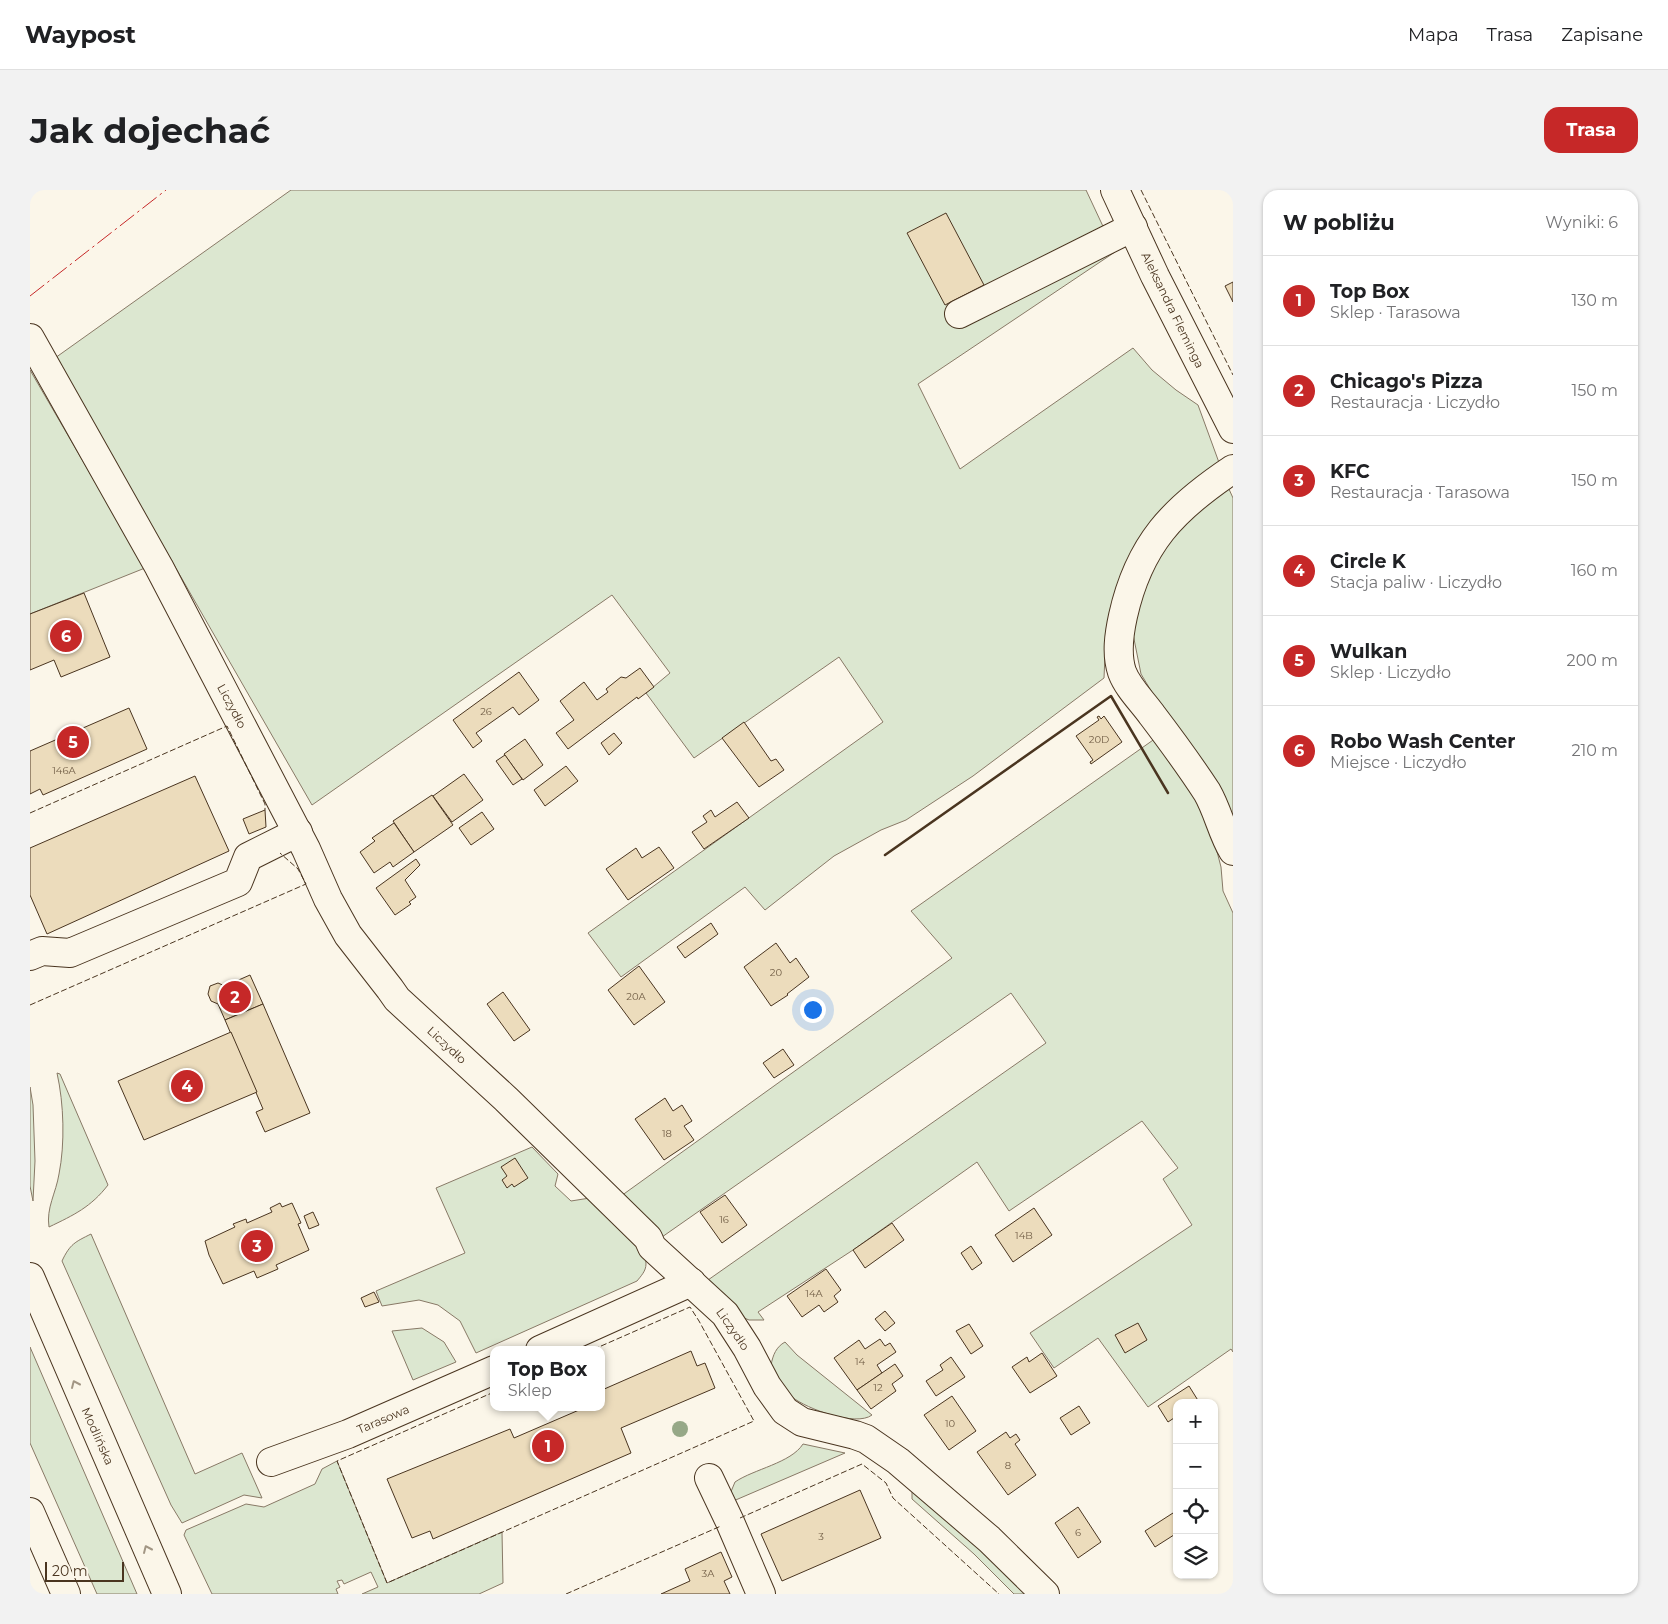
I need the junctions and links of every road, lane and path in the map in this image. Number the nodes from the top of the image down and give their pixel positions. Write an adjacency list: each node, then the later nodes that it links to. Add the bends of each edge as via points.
1 (1115, 190): 2 (street, Aleksandra Fleminga)
2 (1133, 228): 3 (street); 5 (street, Aleksandra Fleminga)
3 (959, 314)
4 (30, 338): 7 (street, Liczydło, via 159,567)
5 (1233, 429)
6 (1233, 469): 8 (street, via 1177,512 1157,535 1129,588 1119,634 1122,672 1208,795)
7 (298, 832): 9 (street, via 248,857 238,882 70,953 42,951); 11 (street, Liczydło, via 348,935 397,999 506,1100)
8 (1233, 851)
9 (30, 956)
10 (30, 1277): 18 (street, Modlińska, one-way to 10)
11 (691, 1282): 12 (street); 20 (street, Liczydło, via 725,1314 777,1403 785,1411 802,1422 866,1439 898,1461 989,1539)
12 (549, 1346)
13 (490, 1372): 14 (street, Tarasowa, via 348,1434)
14 (271, 1462)
15 (709, 1478): 19 (street)
16 (30, 1512): 17 (street)
17 (66, 1594)
18 (166, 1594)
19 (762, 1594)
20 (1045, 1594)

